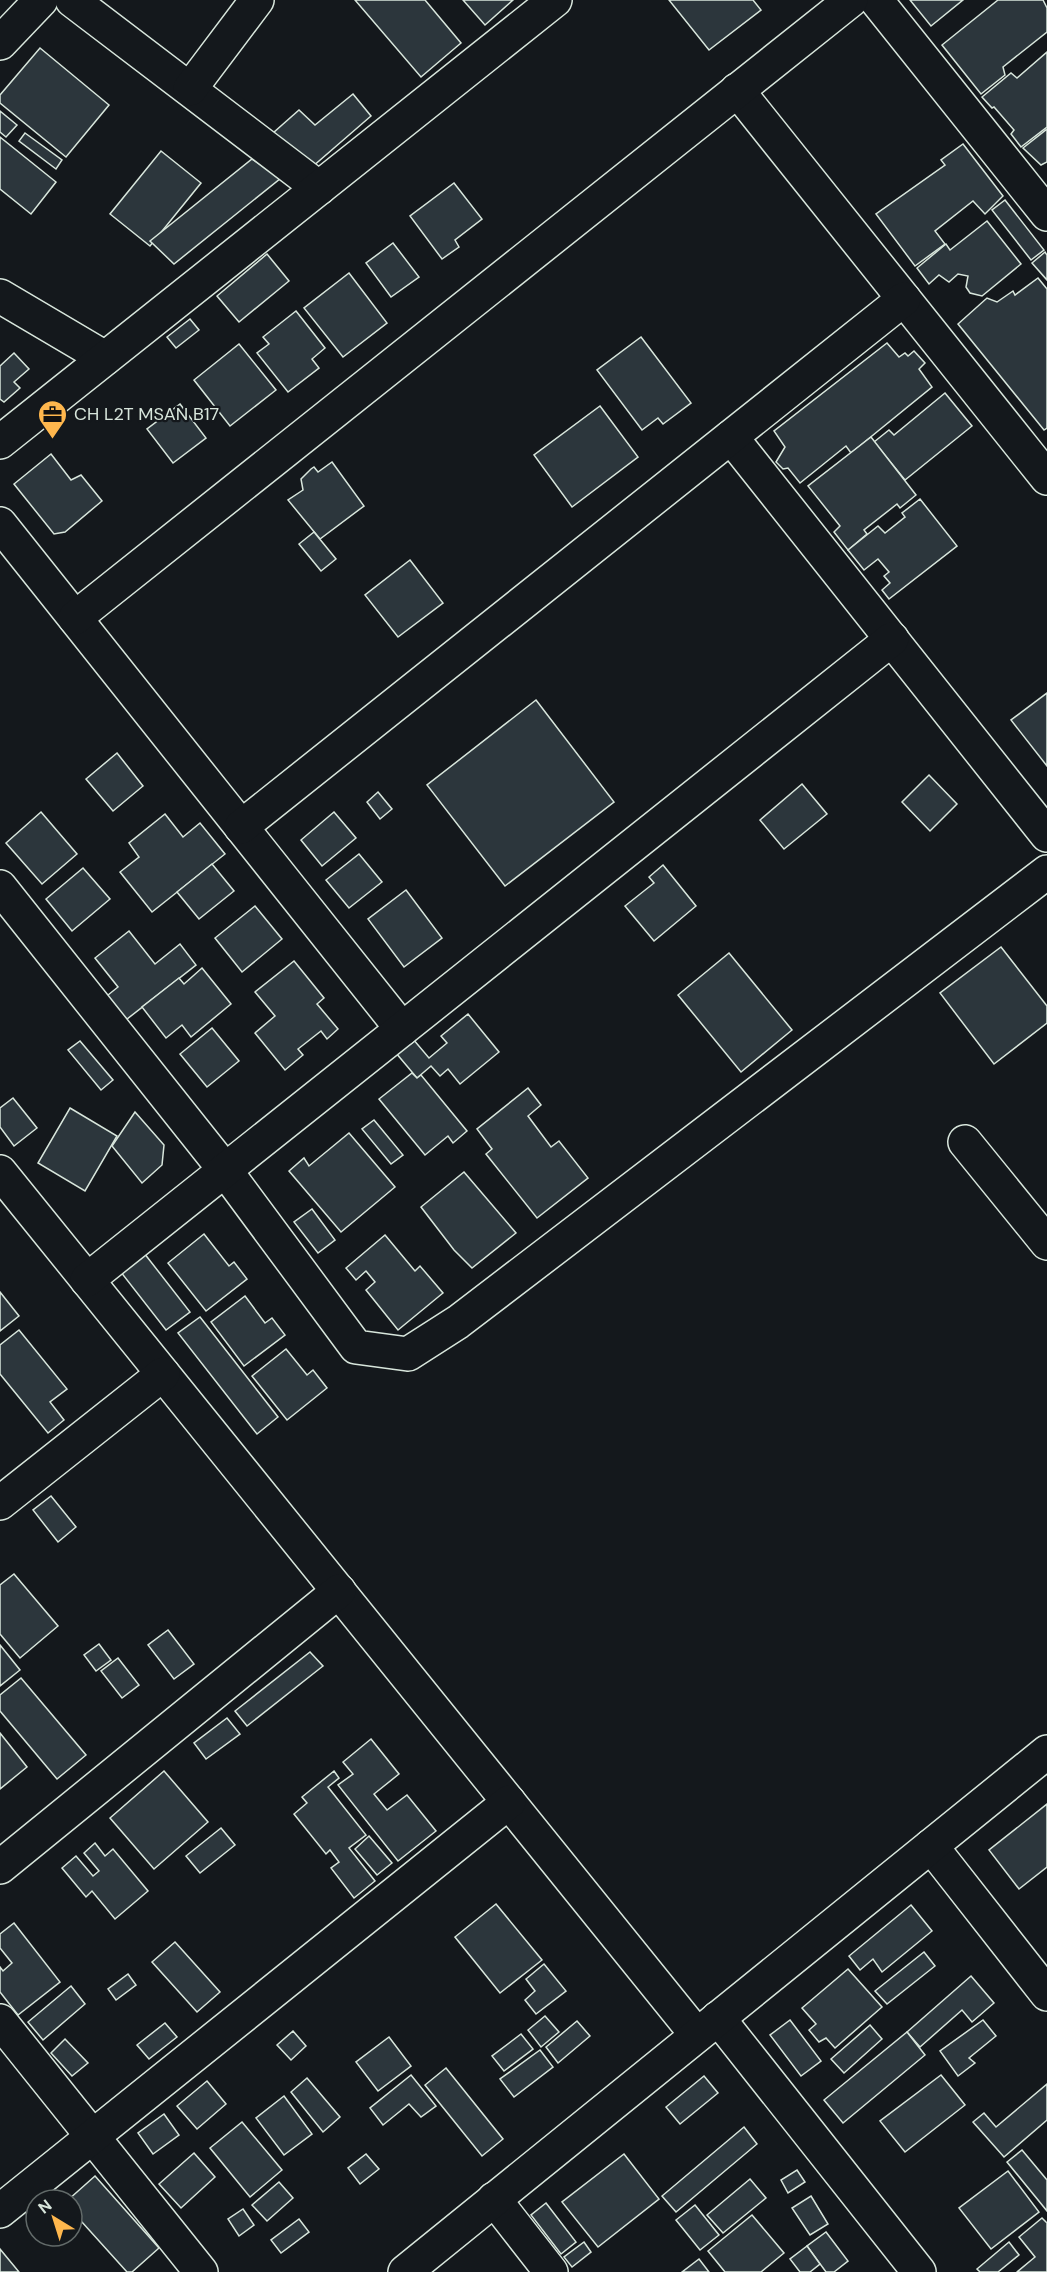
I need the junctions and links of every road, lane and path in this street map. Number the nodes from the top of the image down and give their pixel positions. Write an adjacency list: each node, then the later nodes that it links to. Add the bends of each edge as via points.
1 (41, 0): 7 (street)
2 (72, 0): 8 (street)
3 (257, 0): 8 (street)
4 (555, 0): 10 (street)
5 (851, 0): 9 (street)
6 (876, 0): 11 (street)
7 (0, 43)
8 (190, 89): 10 (street)
9 (738, 90): 13 (street); 19 (street)
10 (319, 188): 14 (street)
11 (1047, 214)
12 (0, 296): 14 (street)
13 (904, 299): 15 (street); 17 (street)
14 (105, 358): 16 (street)
15 (731, 437): 20 (street); 21 (street)
16 (0, 442)
17 (1047, 478)
18 (0, 524): 19 (street)
19 (75, 618): 21 (street)
20 (892, 639): 22 (street); 25 (street)
21 (241, 827): 25 (street)
22 (1047, 835)
23 (1047, 872): 27 (street, via 468,1315 408,1354 356,1347)
24 (0, 887): 27 (street)
25 (402, 1029): 27 (street)
26 (965, 1142): 29 (street)
27 (225, 1170): 30 (street)
28 (0, 1172): 30 (street)
29 (1047, 1243)
30 (87, 1280): 31 (street)
31 (163, 1374): 32 (street); 33 (street)
32 (0, 1503)
33 (339, 1591): 35 (street); 37 (street)
34 (1047, 1752): 36 (street)
35 (509, 1802): 40 (street); 41 (street)
36 (931, 1846): 38 (street); 40 (street)
37 (0, 1867)
38 (1047, 1994)
39 (0, 2021): 41 (street)
40 (708, 2026): 42 (street); 47 (street)
41 (93, 2136): 43 (street); 44 (street)
42 (495, 2199): 45 (street); 46 (street)
43 (0, 2211)
44 (201, 2272)
45 (405, 2272)
46 (551, 2272)
47 (919, 2272)

